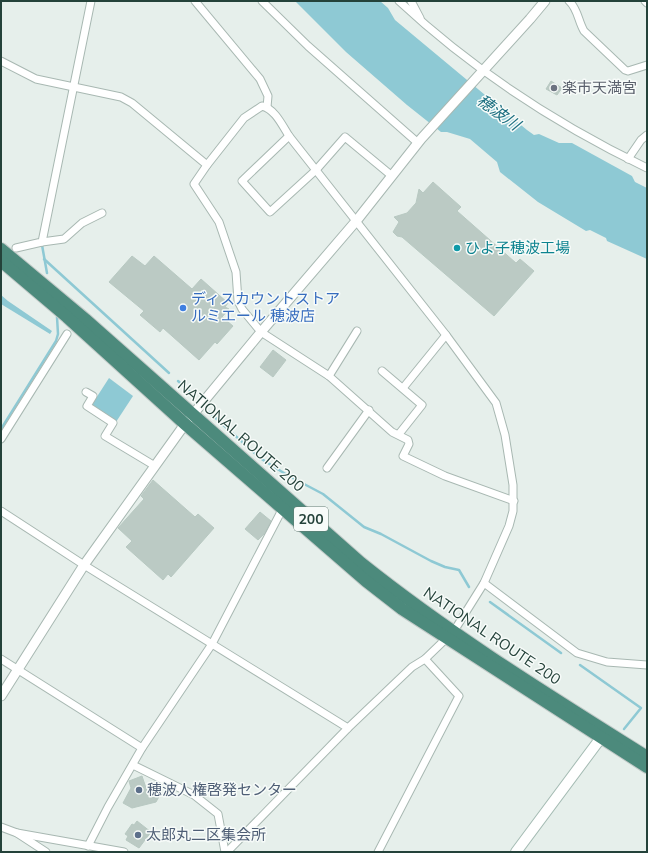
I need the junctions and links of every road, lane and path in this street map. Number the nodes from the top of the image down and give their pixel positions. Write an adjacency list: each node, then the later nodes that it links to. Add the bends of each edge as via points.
1 (90, 1): 12 (street)
2 (195, 1): 13 (street, via 260,79 268,96)
3 (262, 1): 16 (street, via 308,46)
4 (399, 1): 8 (street)
5 (411, 1): 8 (street)
6 (544, 1): 11 (street)
7 (569, 1): 10 (street, via 576,10 579,24 584,31 625,70)
8 (423, 24): 11 (street)
9 (1, 61): 12 (street, via 36,79)
10 (647, 65)
11 (479, 74): 16 (street); 17 (street)
12 (74, 86): 18 (street, via 121,97); 24 (street)
13 (267, 107): 15 (street, via 272,110); 18 (street, via 262,106 244,118)
14 (647, 135): 17 (street)
15 (289, 136): 20 (street); 20 (street, via 242,181 270,212)
16 (419, 141): 21 (street)
17 (628, 159): 19 (street)
18 (207, 165): 29 (street, via 194,184 219,222 236,272 238,300 242,309)
19 (647, 168)
20 (316, 170): 21 (street, via 345,137); 23 (street)
21 (392, 176): 23 (street)
22 (102, 213): 24 (street, via 82,224 64,239)
23 (357, 220): 29 (street); 31 (street)
24 (42, 242): 25 (street)
25 (16, 248)
26 (1, 249): 37 (highway, NATIONAL ROUTE 200 / 200, via 80,314)
27 (1, 261): 37 (highway, NATIONAL ROUTE 200 / 200)
28 (357, 331): 33 (street)
29 (261, 332): 33 (street); 37 (street)
30 (67, 334): 39 (street)
31 (446, 335): 34 (street); 42 (street, via 496,403 505,435)
32 (382, 371): 34 (street)
33 (330, 376): 36 (street)
34 (403, 388): 38 (street, via 422,405)
35 (86, 392): 40 (street, via 93,396 87,406 113,423 105,436)
36 (369, 410): 38 (street, via 392,432); 41 (street)
37 (189, 420): 40 (street); 43 (highway, NATIONAL ROUTE 200 / 200)
38 (399, 434): 42 (street, via 408,440 409,444 403,456 445,476)
39 (1, 439)
40 (155, 466): 45 (street)
41 (327, 468)
42 (514, 501): 46 (street, via 509,526)
43 (286, 504): 47 (highway, NATIONAL ROUTE 200 / 200); 48 (street)
44 (1, 511): 45 (street)
45 (84, 565): 48 (street); 52 (street)
46 (484, 583): 47 (street); 51 (street, via 577,653 608,662)
47 (450, 635): 50 (street); 55 (highway, NATIONAL ROUTE 200 / 200)
48 (212, 644): 54 (street); 56 (street)
49 (1, 659): 52 (street)
50 (425, 659): 54 (street, via 412,667); 66 (street, via 458,696)
51 (647, 665)
52 (18, 669): 53 (street); 56 (street)
53 (1, 696)
54 (348, 728): 65 (street)
55 (603, 735): 57 (highway, NATIONAL ROUTE 200 / 200); 59 (highway, NATIONAL ROUTE 200 / 200); 67 (main road)
56 (142, 748): 58 (street)
57 (647, 757)
58 (133, 765): 62 (street); 65 (street, via 194,795 218,814)
59 (647, 767)
60 (1, 827): 61 (street)
61 (17, 833): 62 (street); 63 (street)
62 (83, 848): 64 (street)
63 (46, 852)
64 (124, 852)
65 (226, 852)
66 (378, 852)
67 (516, 852)

